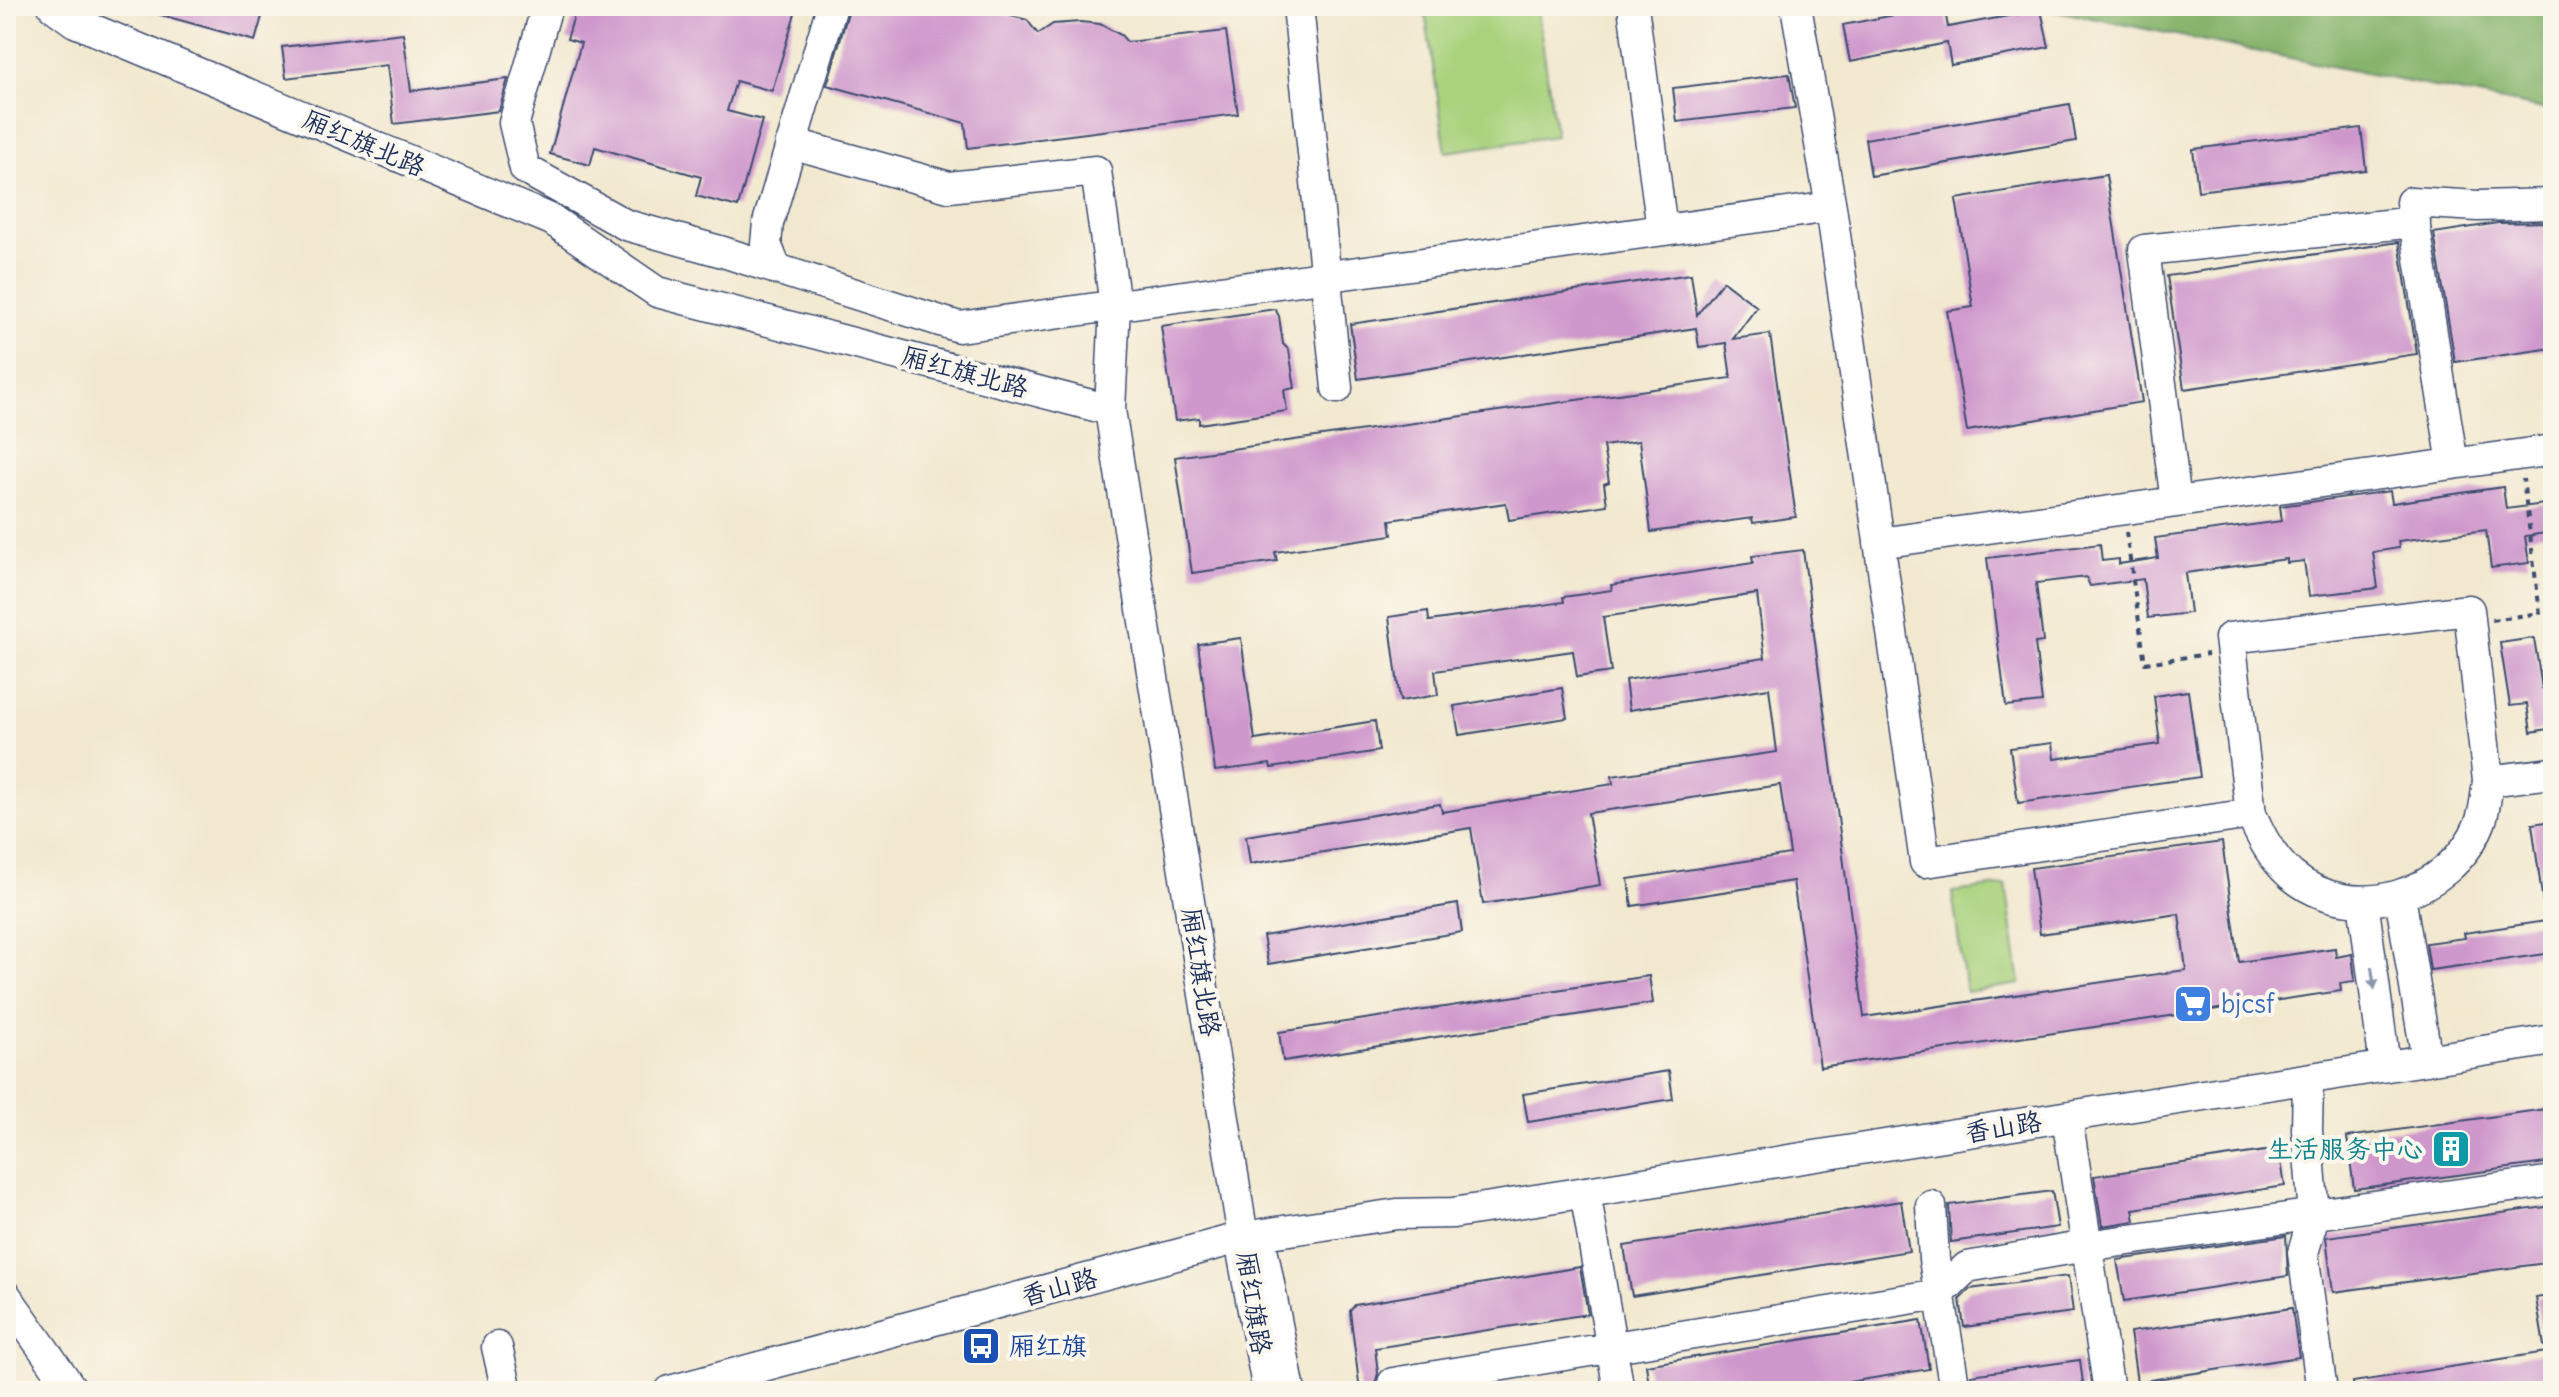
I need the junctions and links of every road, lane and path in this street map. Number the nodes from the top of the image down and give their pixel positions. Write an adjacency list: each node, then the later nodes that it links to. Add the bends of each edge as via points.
1 (53, 6): 16 (street, 厢红旗北路, via 75,22 552,220 657,292)
2 (547, 6): 12 (street, via 514,123 525,169 626,225)
3 (832, 6): 7 (street)
4 (1298, 6): 13 (street)
5 (1633, 6): 11 (street)
6 (1796, 6): 9 (street)
7 (791, 143): 12 (street, via 768,223 766,244); 14 (street, via 949,187 1096,171)
8 (2553, 204): 10 (street, via 2411,202)
9 (1831, 207): 11 (street); 22 (street)
10 (2415, 222): 19 (street); 20 (street, via 2144,250)
11 (1662, 230): 13 (street)
12 (776, 269): 14 (street, via 959,327)
13 (1324, 276): 14 (street); 15 (street)
14 (1115, 305): 16 (street)
15 (1337, 388)
16 (1110, 410): 40 (street, 厢红旗北路)
17 (2553, 450): 18 (street)
18 (2520, 455): 19 (street); 23 (path, via 2540,613)
19 (2453, 464): 20 (street)
20 (2176, 502): 21 (street)
21 (2123, 510): 22 (street); 24 (path, via 2145,663)
22 (1879, 543): 27 (street, via 1925,862)
23 (2470, 623): 24 (street, via 2469,610 2278,632 2230,638); 26 (street)
24 (2232, 651): 27 (street)
25 (2553, 773): 26 (street)
26 (2488, 781): 28 (street, via 2481,822 2462,855 2434,881)
27 (2251, 814): 29 (street, via 2267,848 2293,876 2326,894)
28 (2400, 896): 29 (street); 31 (street)
29 (2363, 901): 32 (street, one-way to 32)
30 (2553, 1040): 31 (street, 香山路)
31 (2427, 1060): 32 (street, 香山路)
32 (2385, 1066): 33 (street, 香山路)
33 (2308, 1079): 34 (street, 香山路); 38 (street)
34 (2067, 1117): 36 (street, 香山路); 39 (street)
35 (2553, 1181): 38 (street)
36 (1585, 1192): 40 (street, 香山路, via 1453,1213 1397,1214); 44 (street)
37 (1931, 1206): 41 (street)
38 (2314, 1215): 39 (street); 55 (street, via 2303,1253)
39 (2086, 1246): 41 (street, via 1967,1267); 54 (street)
40 (1250, 1248): 48 (street, 香山路); 49 (street, 香山路); 50 (street, 厢红旗路); 51 (street, 厢红旗路)
41 (1939, 1294): 44 (street); 53 (street)
42 (6, 1296): 46 (street)
43 (497, 1347): 47 (street)
44 (1611, 1347): 45 (street); 52 (street)
45 (1393, 1383)
46 (73, 1391)
47 (507, 1391)
48 (670, 1391)
49 (747, 1391)
50 (1268, 1391)
51 (1290, 1391)
52 (1619, 1391)
53 (1955, 1391)
54 (2109, 1391)
55 (2322, 1391)

